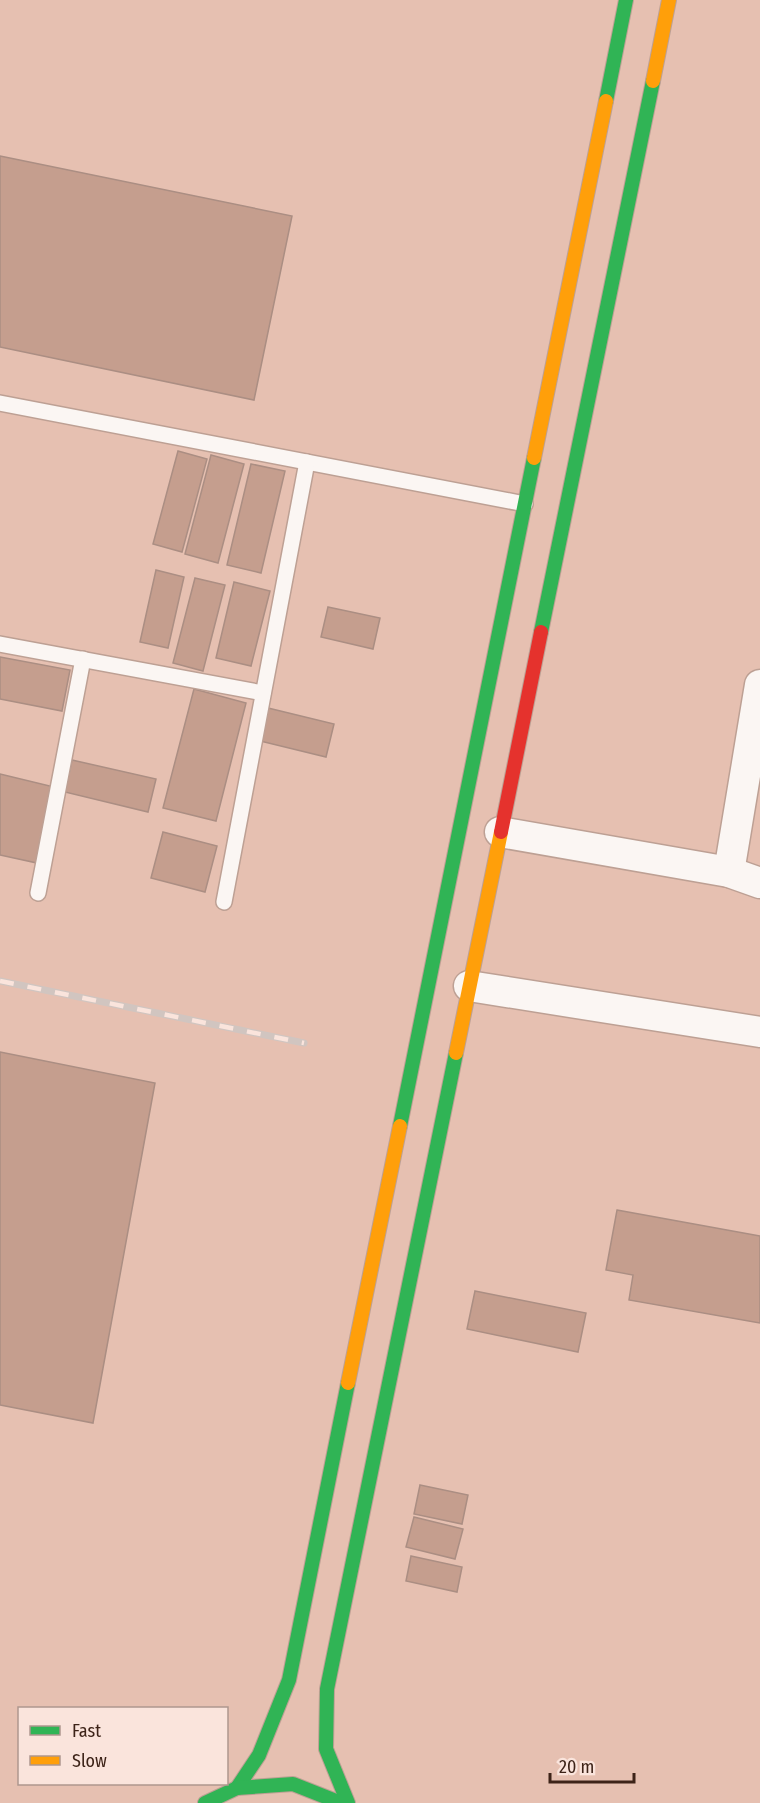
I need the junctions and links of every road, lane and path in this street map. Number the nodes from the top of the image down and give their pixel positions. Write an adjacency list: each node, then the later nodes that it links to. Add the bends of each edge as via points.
1 (626, 0): 5 (street)
2 (669, 0): 10 (street)
3 (0, 403): 4 (lane)
4 (307, 462): 5 (lane); 9 (lane)
5 (525, 504): 17 (street, via 289,1680 259,1755)
6 (0, 644): 7 (lane)
7 (83, 659): 9 (lane); 13 (lane)
8 (760, 685): 11 (street)
9 (263, 693): 14 (lane)
10 (500, 832): 11 (street); 15 (street)
11 (729, 872): 12 (street)
12 (760, 883)
13 (38, 893)
14 (224, 902)
15 (469, 986): 16 (street); 20 (street, via 327,1689 326,1749)
16 (760, 1032)
17 (237, 1788): 18 (street); 19 (street, via 293,1784)
18 (205, 1803)
19 (341, 1803)
20 (348, 1803)

